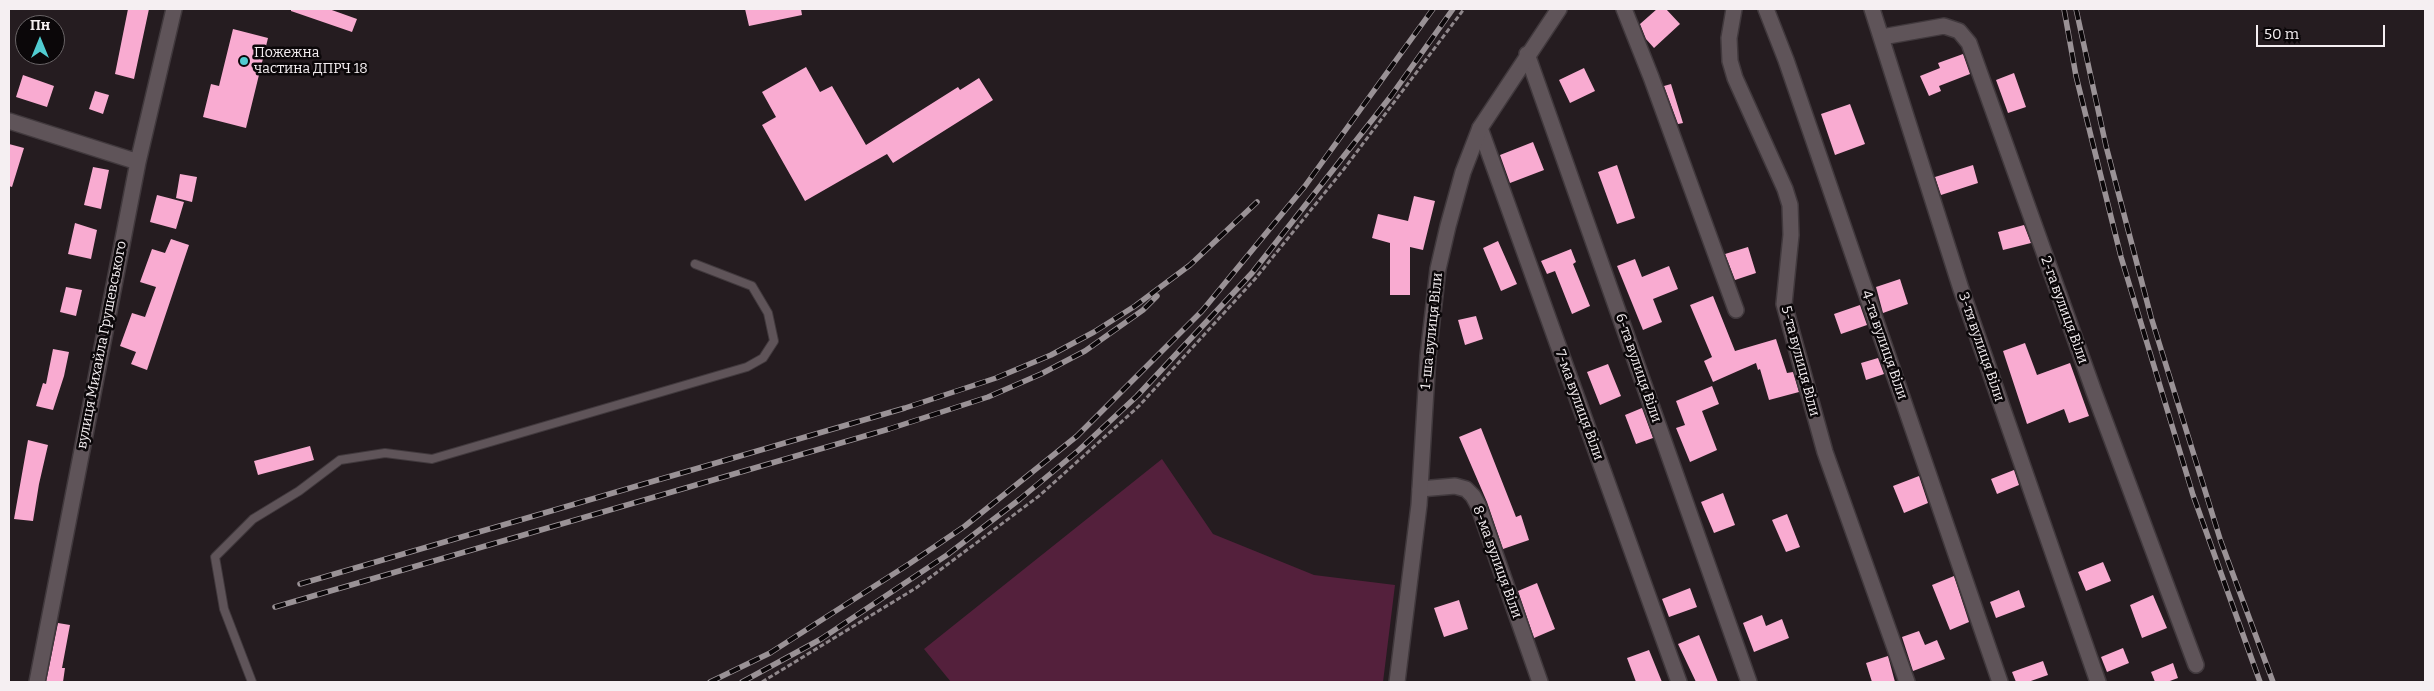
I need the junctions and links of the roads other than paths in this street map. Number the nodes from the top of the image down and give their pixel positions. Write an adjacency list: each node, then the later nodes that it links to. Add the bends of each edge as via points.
1 (174, 9): 11 (street, вулиця Михайла Грушевського)
2 (1559, 9): 8 (street, 1-ша вулиця Віли)
3 (1624, 9): 13 (street)
4 (1734, 9): 22 (street, 5-та вулиця Віли, via 1729,38 1730,61 1785,189 1791,212 1790,262 1784,304 1825,452)
5 (1766, 9): 23 (street, 4-та вулиця Віли)
6 (1872, 9): 7 (street, 3-тя вулиця Віли)
7 (1882, 37): 15 (street, 2-га вулиця Віли, via 1944,26 1959,31 1969,43); 24 (street, 3-тя вулиця Віли, via 1911,139 1961,290)
8 (1527, 54): 10 (street, 1-ша вулиця Віли); 21 (street, 6-та вулиця Віли)
9 (9, 121): 11 (street)
10 (1480, 128): 14 (street, 1-ша вулиця Віли, via 1463,172 1438,269 1428,356); 20 (street, 7-ма вулиця Віли)
11 (138, 162): 16 (street, вулиця Михайла Грушевського)
12 (695, 264): 17 (lane, via 752,286 768,313 774,341 762,358 747,367 432,459 385,453 340,460 299,491 253,519 215,557 224,608)
13 (1736, 310)
14 (1420, 489): 18 (street, 1-ша вулиця Віли); 19 (street, 8-ма вулиця Віли, via 1454,486 1466,489 1473,496)
15 (2196, 664)
16 (37, 682)
17 (252, 682)
18 (1397, 682)
19 (1540, 682)
20 (1679, 682)
21 (1749, 682)
22 (1907, 682)
23 (2000, 682)
24 (2098, 682)

